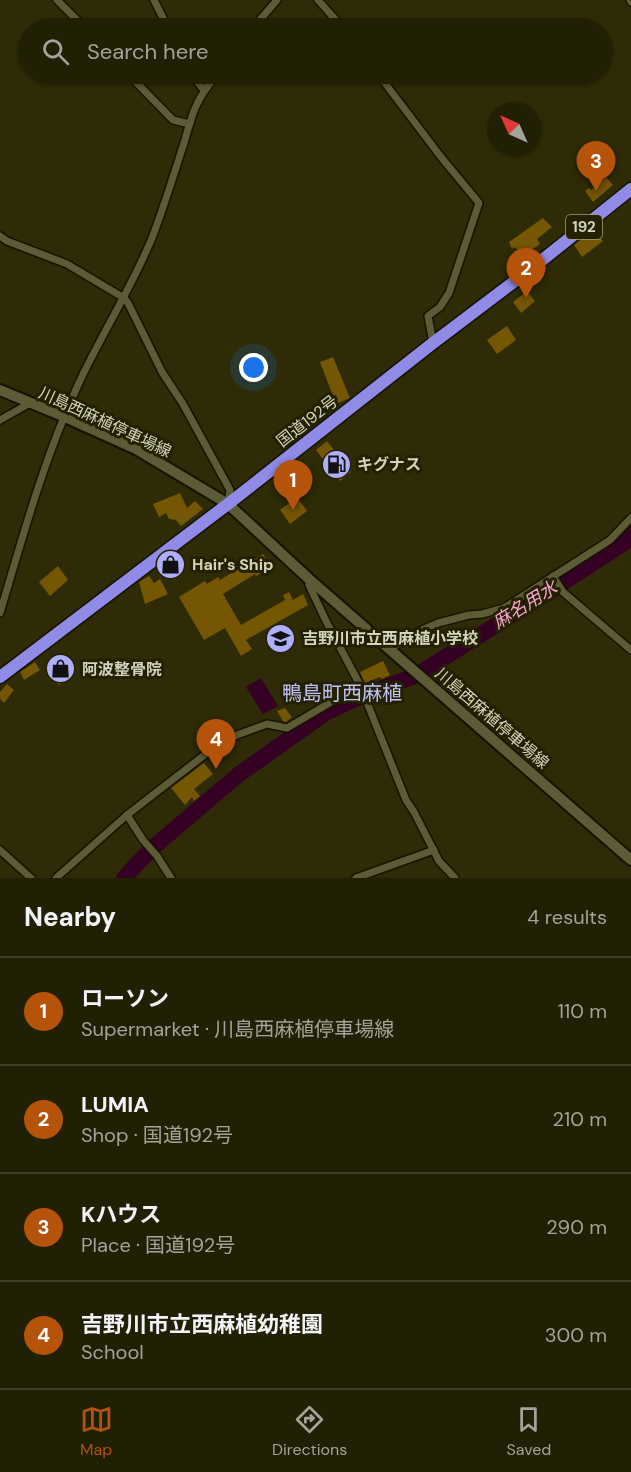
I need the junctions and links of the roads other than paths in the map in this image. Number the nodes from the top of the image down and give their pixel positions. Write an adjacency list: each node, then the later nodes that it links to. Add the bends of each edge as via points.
1 (57, 0): 5 (street)
2 (154, 0): 6 (street)
3 (277, 0): 7 (street)
4 (318, 0): 8 (street)
5 (74, 18)
6 (163, 18)
7 (262, 18)
8 (334, 18)
9 (138, 84): 14 (street, via 173,120)
10 (199, 84): 13 (street)
11 (209, 84): 13 (street)
12 (386, 84): 18 (street, via 479,203 449,293 428,316)
13 (204, 90): 14 (street)
14 (190, 124): 17 (street, via 152,237)
15 (631, 189): 18 (highway, 国道192号 / 192)
16 (0, 236): 17 (street, via 67,264)
17 (124, 298): 21 (street); 23 (street, via 230,490)
18 (433, 344): 23 (highway, 国道192号 / 192)
19 (0, 390): 20 (main road, 川島西麻植停車場線)
20 (30, 403): 21 (main road, 川島西麻植停車場線); 22 (street)
21 (64, 417): 23 (main road, 川島西麻植停車場線, via 136,449); 27 (street, via 35,496)
22 (0, 420)
23 (228, 504): 26 (main road, 川島西麻植停車場線); 30 (highway, 国道192号 / 192)
24 (631, 518): 25 (street, via 610,540)
25 (553, 576): 28 (street, via 504,609 438,623); 29 (street, via 563,592)
26 (309, 579): 28 (main road, 川島西麻植停車場線); 31 (street)
27 (0, 613)
28 (390, 649): 35 (main road, 川島西麻植停車場線)
29 (631, 650)
30 (0, 677)
31 (360, 686): 32 (street, via 287,728 267,724 216,746); 34 (street, via 406,801)
32 (127, 815): 37 (street); 38 (street)
33 (0, 850): 36 (street)
34 (434, 850): 39 (street); 40 (street)
35 (631, 860)
36 (31, 878)
37 (56, 878)
38 (171, 878)
39 (356, 878)
40 (455, 878)

